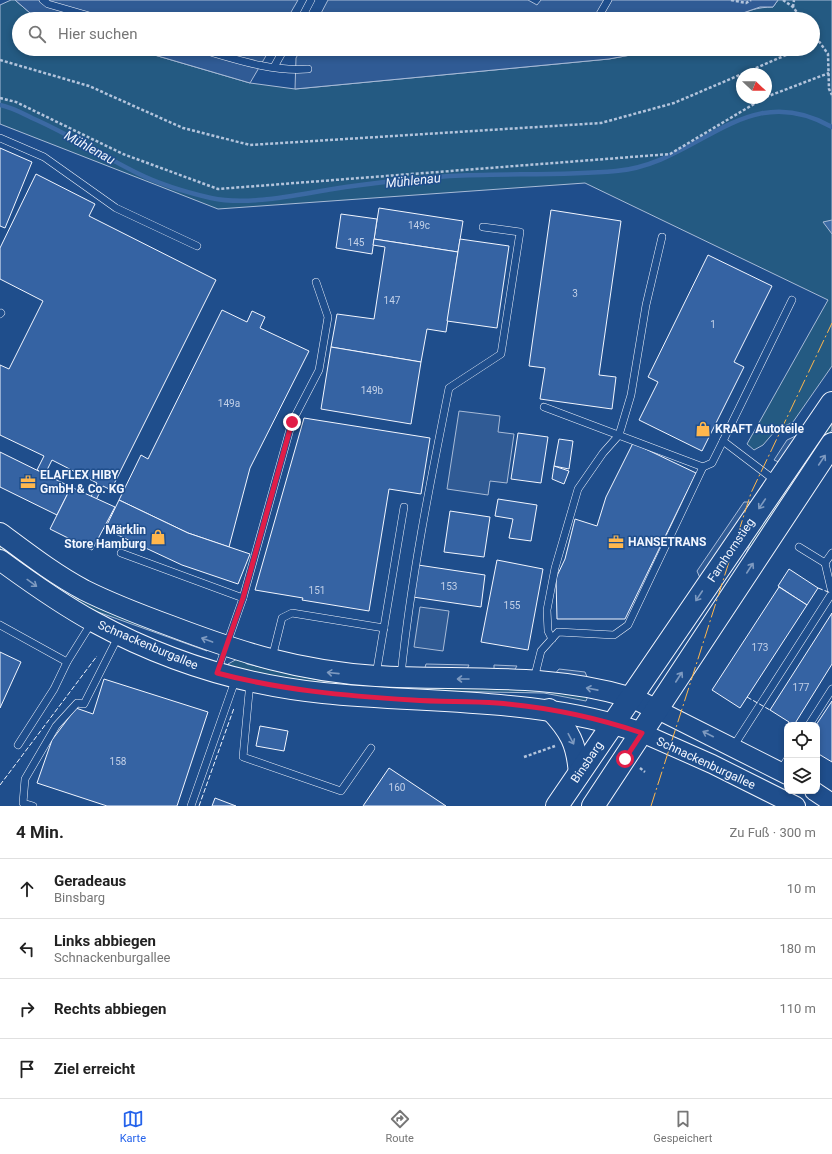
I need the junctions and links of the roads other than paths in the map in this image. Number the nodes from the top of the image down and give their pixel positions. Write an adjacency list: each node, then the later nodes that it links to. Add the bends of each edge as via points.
1 (42, 0): 4 (lane)
2 (311, 0): 5 (lane)
3 (608, 0): 6 (lane)
4 (76, 12)
5 (305, 12)
6 (601, 12)
7 (224, 56): 9 (lane)
8 (280, 56): 9 (lane)
9 (274, 67): 10 (lane)
10 (308, 69)
11 (0, 138): 14 (lane, via 44,157 116,208)
12 (484, 227): 41 (lane, via 520,232 501,354 449,388 424,510)
13 (662, 237): 19 (lane, via 646,305 631,395)
14 (197, 246)
15 (316, 282): 31 (lane, via 328,317 319,370 292,422)
16 (792, 300): 20 (lane)
17 (832, 402): 23 (main road, Farnhornstieg)
18 (544, 407): 19 (lane)
19 (619, 435): 22 (lane); 36 (lane, via 578,489 555,568 547,610 548,631)
20 (723, 441): 22 (lane, via 712,464); 23 (lane)
21 (832, 444): 47 (main road, one-way to 21)
22 (703, 467): 36 (lane, via 628,625 614,635 558,632)
23 (777, 482): 45 (main road, Farnhornstieg, one-way to 45)
24 (404, 507): 34 (lane)
25 (0, 533): 37 (main road, Schnackenburgallee, one-way to 25, via 128,610 83,589)
26 (798, 546): 30 (lane)
27 (121, 553): 31 (lane)
28 (832, 553): 30 (lane)
29 (0, 560): 32 (main road, Schnackenburgallee, one-way to 32)
30 (825, 564): 52 (lane, via 832,593)
31 (243, 598): 37 (lane)
32 (92, 622): 35 (main road, Schnackenburgallee); 39 (lane)
33 (0, 625): 39 (lane)
34 (384, 628): 38 (lane, via 292,613 282,618); 40 (lane)
35 (119, 635): 42 (main road, Schnackenburgallee, via 178,660); 56 (lane, via 84,704 78,703 56,726 25,779 23,802)
36 (552, 639): 43 (lane, via 541,651)
37 (227, 647): 38 (main road, Schnackenburgallee); 42 (lane)
38 (272, 661): 40 (main road, Schnackenburgallee, one-way to 38, via 329,672)
39 (66, 662): 51 (lane, via 54,689)
40 (376, 676): 41 (main road, Schnackenburgallee)
41 (400, 677): 43 (main road, Schnackenburgallee, one-way to 41)
42 (234, 678): 46 (main road, Schnackenburgallee, via 335,694 498,703); 53 (lane, via 243,757 341,791); 57 (lane)
43 (534, 681): 45 (main road, Schnackenburgallee, one-way to 43, via 570,684)
44 (832, 689): 48 (lane)
45 (630, 698): 47 (main road, Schnackenburgallee); 49 (main road, Binsbarg)
46 (549, 709): 49 (main road, Schnackenburgallee); 55 (main road, one-way to 55, via 572,739 576,748)
47 (658, 710): 50 (main road); 52 (street, Schnackenburgallee, one-way to 47)
48 (811, 722)
49 (613, 723): 50 (main road, Schnackenburgallee); 55 (main road, Binsbarg)
50 (642, 733): 59 (main road); 60 (street, Schnackenburgallee)
51 (18, 745)
52 (733, 746): 54 (street, Schnackenburgallee)
53 (371, 748)
54 (784, 769)
55 (579, 775): 58 (main road, Binsbarg)
56 (33, 806)
57 (191, 806)
58 (558, 806)
59 (593, 806)
60 (796, 806)

